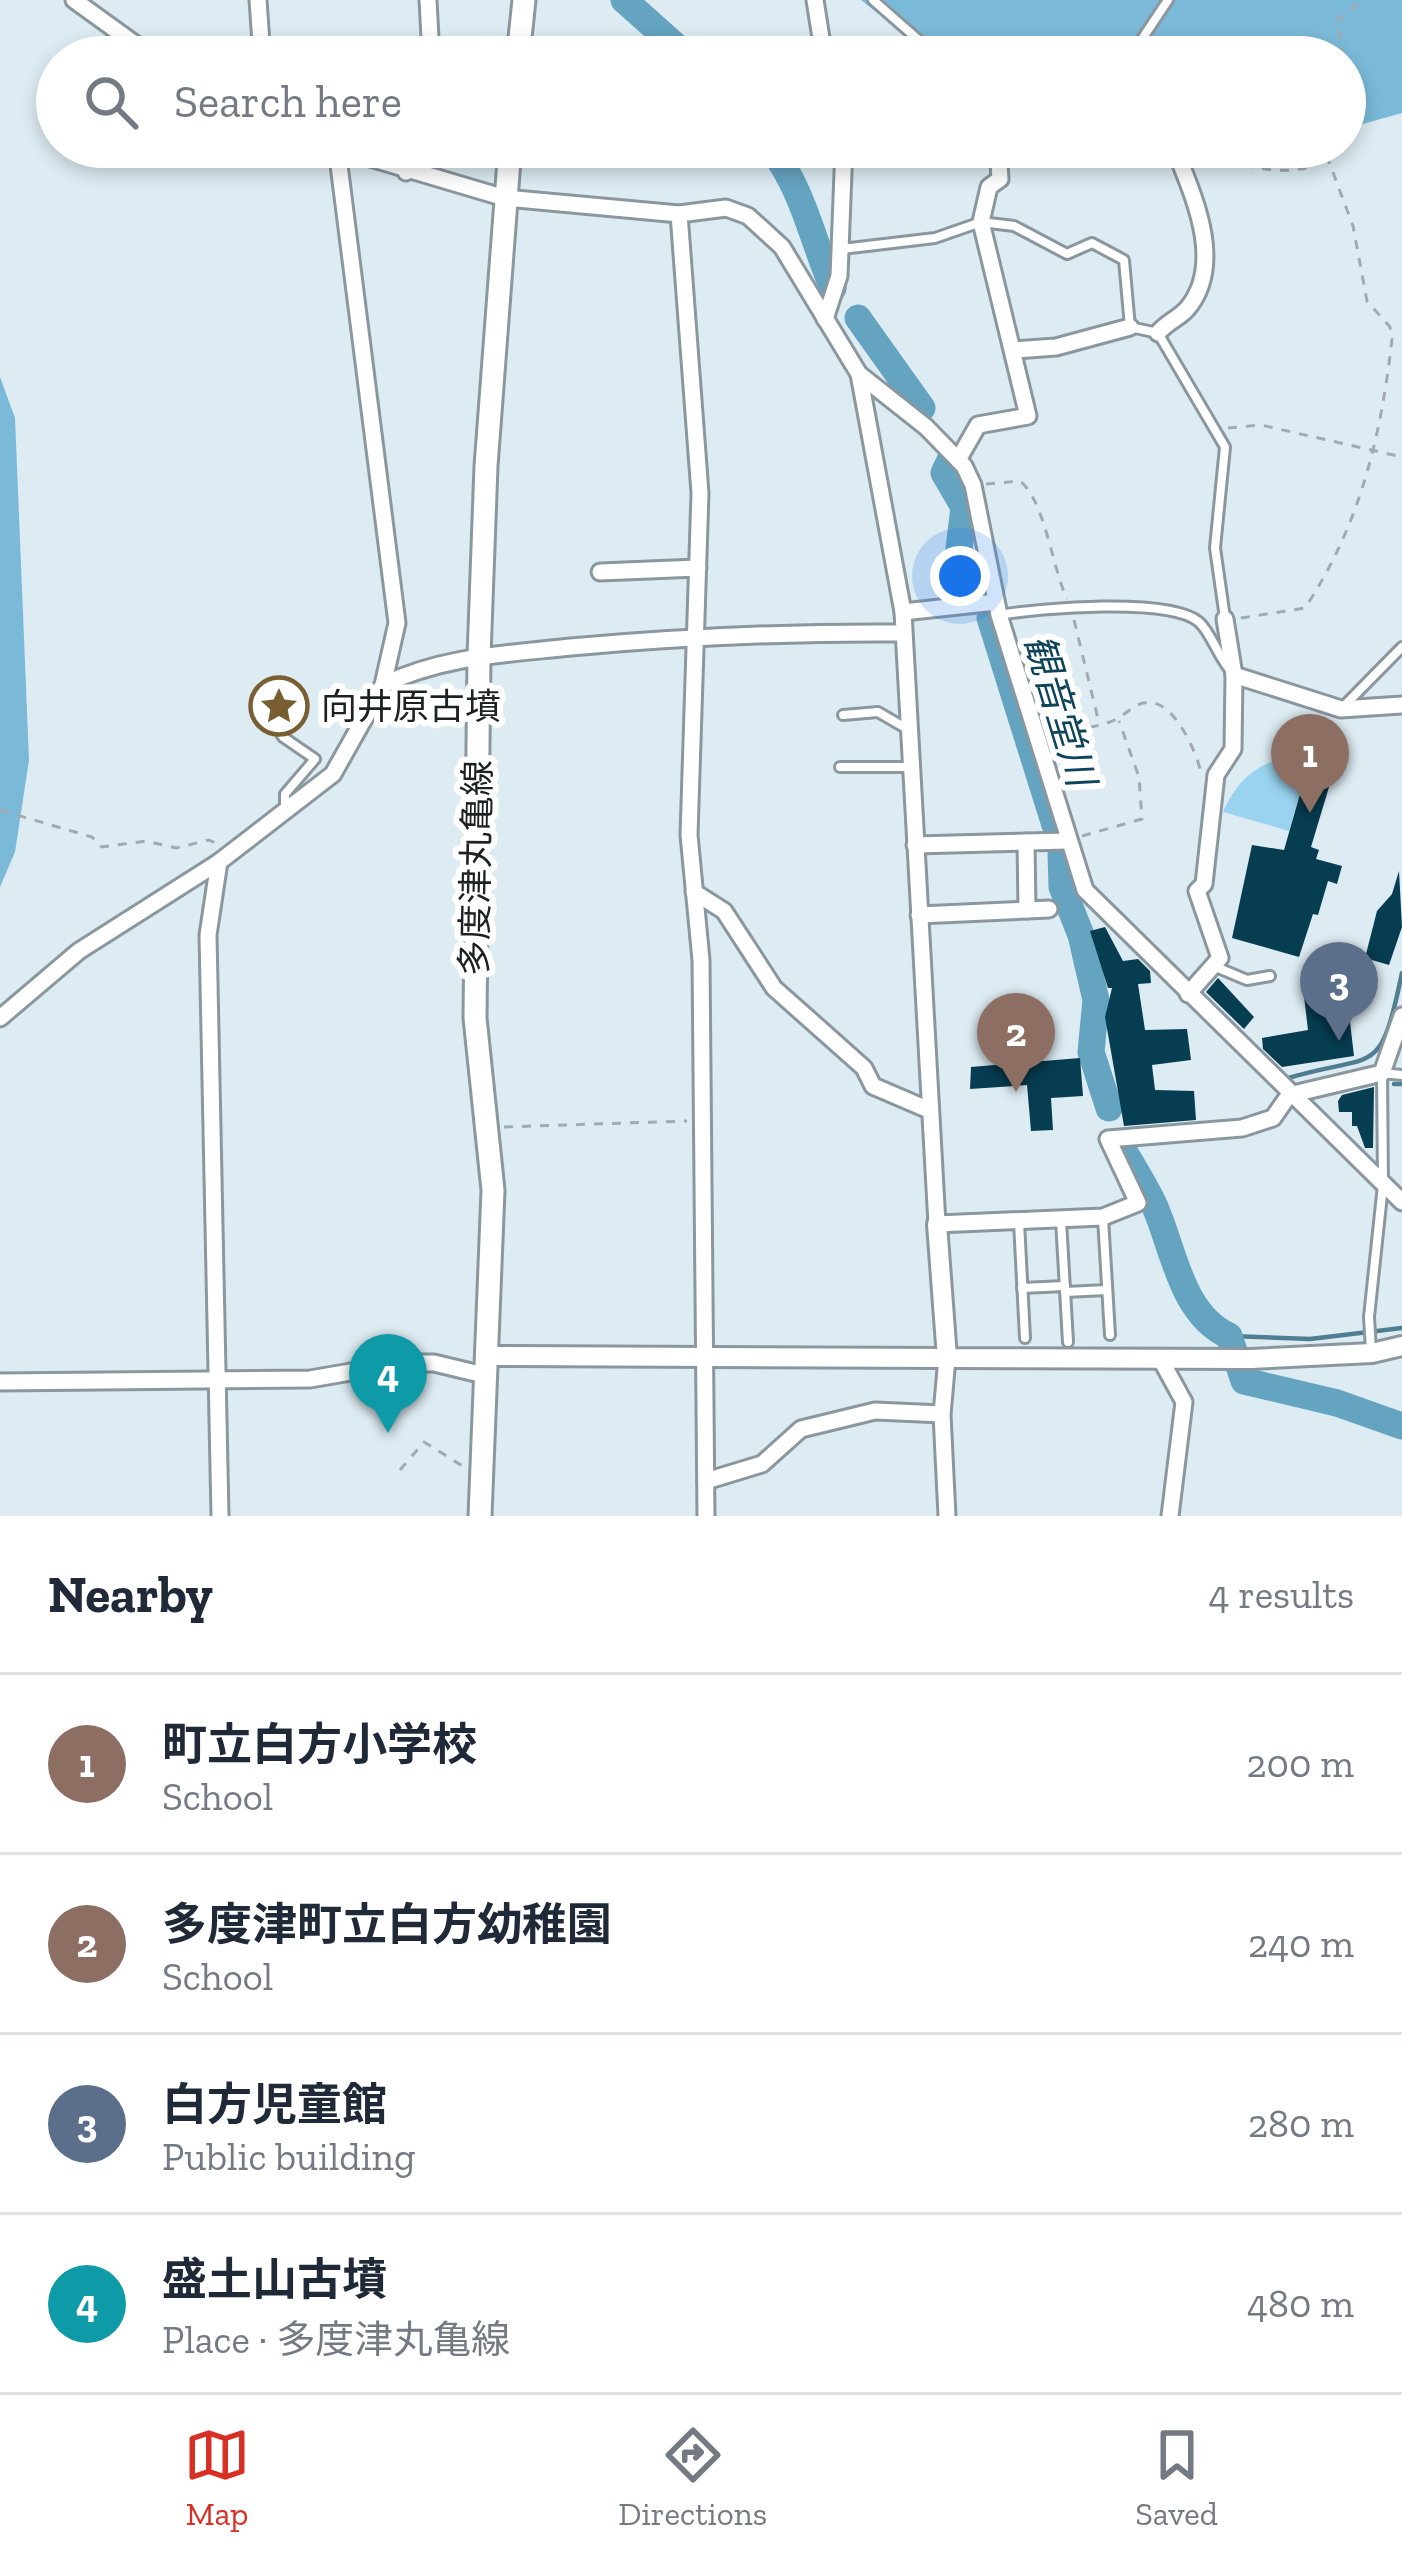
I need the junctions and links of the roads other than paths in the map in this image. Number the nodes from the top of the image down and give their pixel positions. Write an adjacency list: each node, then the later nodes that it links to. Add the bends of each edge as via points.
1 (74, 0): 8 (street)
2 (258, 0): 9 (street)
3 (428, 0): 10 (street)
4 (524, 0): 11 (main road)
5 (815, 0): 12 (street)
6 (873, 0): 13 (lane)
7 (1168, 0): 14 (lane)
8 (124, 36)
9 (261, 36)
10 (430, 36)
11 (520, 36)
12 (821, 36)
13 (914, 36)
14 (1144, 36)
15 (338, 168): 43 (street, via 397,623)
16 (394, 168): 22 (street)
17 (408, 168): 22 (street)
18 (508, 168): 23 (main road, 多度津丸亀線)
19 (843, 168): 26 (street)
20 (999, 168): 25 (street)
21 (1181, 168): 29 (street, via 1204,232 1200,275 1188,308)
22 (406, 172): 23 (street)
23 (506, 198): 24 (street); 41 (main road, 多度津丸亀線)
24 (680, 214): 27 (street, via 726,208 758,223); 33 (street)
25 (981, 222): 26 (lane, via 934,238); 28 (lane, via 1014,226 1067,254 1093,243 1124,260); 30 (street)
26 (841, 250): 27 (street)
27 (825, 319): 31 (street)
28 (1130, 327): 29 (lane); 30 (street)
29 (1158, 333): 37 (lane, via 1225,447 1215,548)
30 (1014, 350): 32 (street, via 1028,416 978,424)
31 (860, 374): 32 (street); 36 (street)
32 (958, 460): 35 (street, via 974,484)
33 (698, 568): 34 (street); 39 (street)
34 (600, 572)
35 (998, 608): 36 (street); 42 (lane, via 1172,608 1200,622); 52 (street)
36 (903, 612): 38 (street)
37 (1225, 619): 42 (street)
38 (903, 633): 39 (street); 48 (street)
39 (696, 635): 41 (street); 56 (street)
40 (1402, 647): 45 (lane)
41 (479, 656): 43 (street, via 424,665); 86 (main road, 多度津丸亀線, via 475,1018 493,1190)
42 (1234, 675): 45 (street); 60 (street, via 1233,749 1216,775 1197,891 1220,958)
43 (383, 685): 51 (street, via 333,774)
44 (1402, 705): 45 (street)
45 (1341, 709)
46 (268, 713): 51 (lane, via 283,737 315,759 285,794)
47 (843, 715): 48 (lane, via 878,712)
48 (911, 731): 50 (street)
49 (840, 767): 50 (lane)
50 (912, 767): 54 (street)
51 (285, 811): 55 (street)
52 (1068, 841): 53 (street); 62 (street, via 1085,890)
53 (1026, 842): 54 (street); 58 (street)
54 (915, 845): 59 (street)
55 (219, 862): 64 (street, via 79,951); 87 (street, via 208,935)
56 (694, 892): 68 (street, via 724,911 774,988 864,1068 872,1086); 84 (street)
57 (1048, 909): 58 (street)
58 (1027, 910): 59 (street)
59 (919, 915): 68 (street)
60 (1216, 967): 61 (lane, via 1247,980); 62 (street)
61 (1270, 976)
62 (1188, 994): 67 (street)
63 (1402, 1016): 65 (street)
64 (0, 1018)
65 (1382, 1073): 66 (lane); 67 (street); 69 (lane)
66 (1402, 1075)
67 (1289, 1095): 69 (street); 71 (street, via 1273,1118 1242,1128 1108,1139 1138,1203)
68 (929, 1110): 74 (street)
69 (1383, 1185): 70 (street); 82 (lane)
70 (1402, 1202)
71 (1102, 1217): 72 (street); 77 (lane)
72 (1061, 1219): 73 (street); 76 (lane)
73 (1019, 1220): 74 (street); 75 (lane)
74 (937, 1224): 83 (street)
75 (1022, 1288): 76 (lane); 79 (lane)
76 (1065, 1289): 77 (lane); 80 (lane)
77 (1107, 1290): 78 (lane)
78 (1110, 1335)
79 (1025, 1338)
80 (1068, 1342)
81 (1402, 1346): 82 (street)
82 (1371, 1347): 85 (street)
83 (947, 1358): 84 (street); 85 (street); 89 (street)
84 (701, 1360): 86 (street); 90 (street)
85 (1161, 1360): 95 (street, via 1184,1402)
86 (488, 1366): 87 (street); 92 (main road, 多度津丸亀線)
87 (216, 1381): 88 (street); 91 (street)
88 (0, 1382)
89 (942, 1414): 90 (street, via 875,1411 801,1429 762,1464); 94 (street)
90 (706, 1481): 93 (street)
91 (220, 1516)
92 (480, 1516)
93 (706, 1516)
94 (947, 1516)
95 (1170, 1516)

